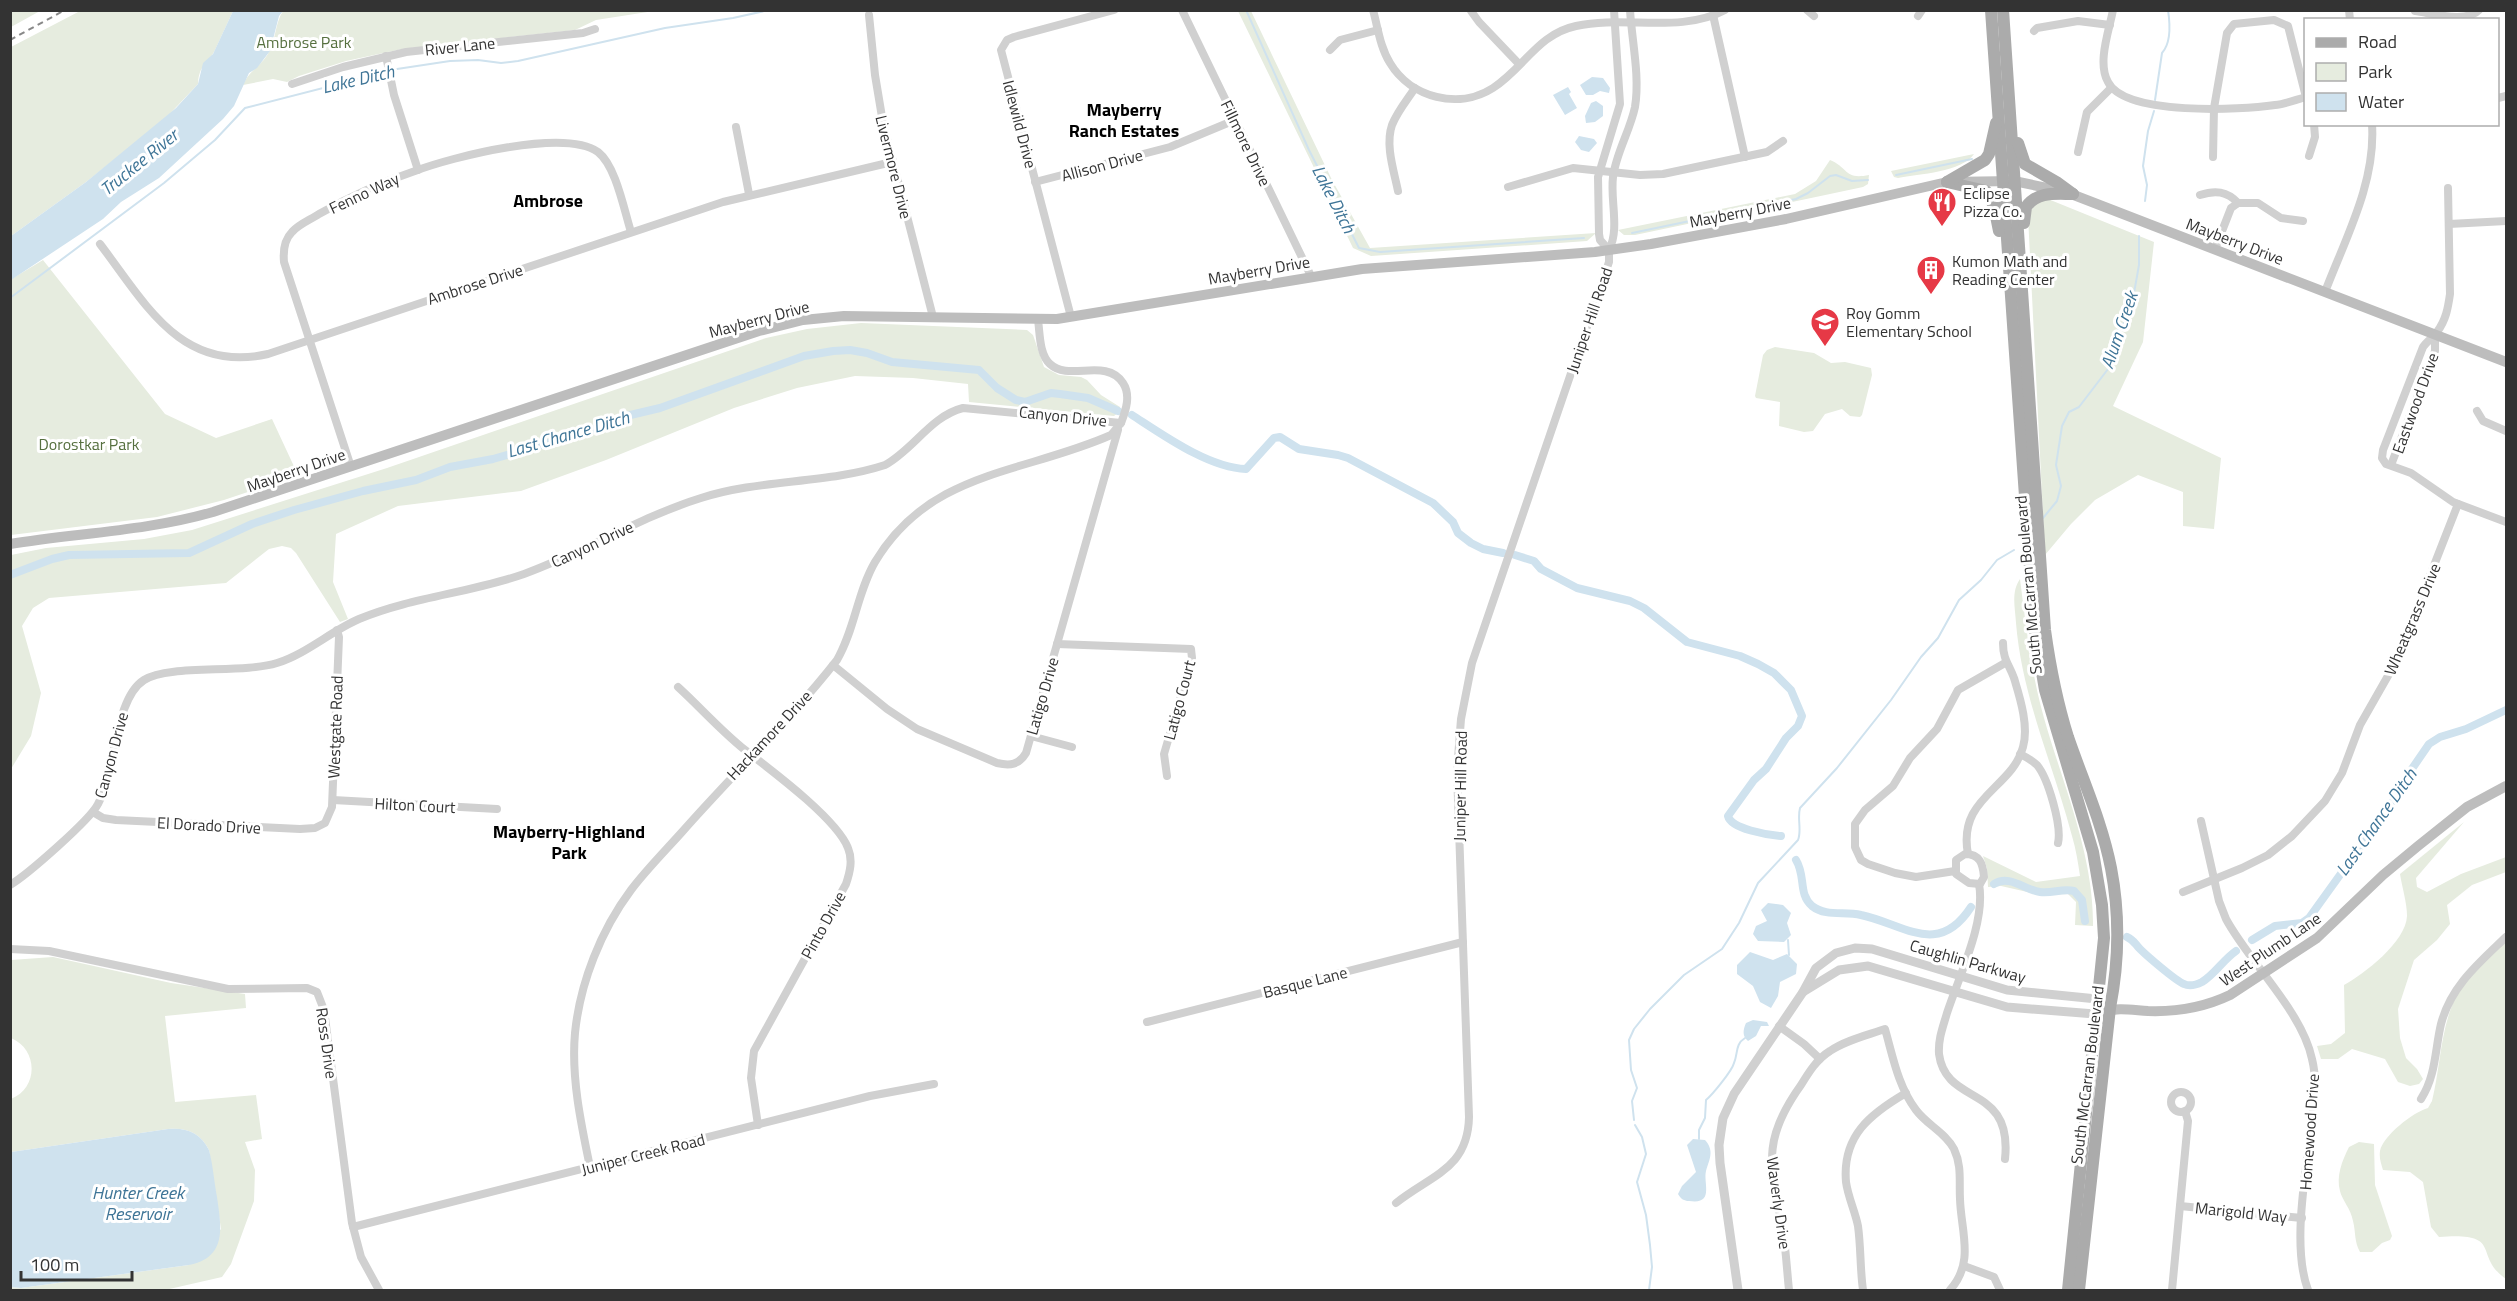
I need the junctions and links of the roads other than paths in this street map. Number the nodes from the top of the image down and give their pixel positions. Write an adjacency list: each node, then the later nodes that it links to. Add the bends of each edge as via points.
1 (1114, 10): 45 (street, Idlewild Drive, via 1014,37 1003,44 1002,55)
2 (1182, 10): 31 (street, Fillmore Drive)
3 (1373, 10): 19 (street)
4 (1614, 10): 16 (street)
5 (1630, 10): 15 (street, Juniper Hill Road)
6 (1725, 10): 14 (street)
7 (1991, 10): 30 (main road, South McCarran Boulevard)
8 (2003, 10): 30 (main road, South McCarran Boulevard)
9 (2113, 10): 17 (street)
10 (2479, 10): 12 (street, via 2471,16)
11 (1471, 11): 23 (street)
12 (2415, 11)
13 (869, 15): 40 (street, Livermore Drive, via 877,93)
14 (1713, 15): 15 (street, via 1685,21); 38 (street)
15 (1630, 22): 16 (street); 43 (street, Juniper Hill Road, via 1636,99)
16 (1615, 23): 23 (street, via 1579,25 1555,33); 42 (street, via 1620,104)
17 (2110, 25): 20 (street, via 2067,21); 26 (street, via 2104,73)
18 (595, 29): 22 (street, River Lane)
19 (1378, 30): 21 (street, via 1340,40); 25 (street, via 1388,60 1403,80)
20 (2034, 32)
21 (1330, 50)
22 (386, 56): 24 (street, River Lane); 41 (street)
23 (1520, 64): 25 (street, via 1494,87 1471,98 1438,98)
24 (292, 84)
25 (1415, 88): 49 (street, via 1390,134)
26 (2111, 88): 29 (street, via 2132,100 2180,108); 36 (street, via 2087,112)
27 (2304, 89): 29 (street, via 2288,26 2278,21 2239,22 2227,33)
28 (2304, 98): 29 (street, via 2274,105)
29 (2214, 108): 39 (street)
30 (2005, 118): 44 (main road, South McCarran Boulevard); 46 (main road, via 1991,139 1985,160); 51 (main road, via 2025,164)
31 (1235, 120): 45 (street, Allison Drive, via 1170,147); 61 (street, Fillmore Drive)
32 (2313, 126): 37 (street, via 2315,137)
33 (2372, 126): 64 (street, via 2372,154 2365,187)
34 (736, 128): 50 (street)
35 (1784, 141): 38 (street, via 1767,152)
36 (2078, 152)
37 (2309, 156)
38 (1745, 157): 43 (street, via 1663,174)
39 (2213, 157)
40 (892, 162): 50 (street, Ambrose Drive); 65 (street, Livermore Drive)
41 (418, 170): 57 (street, Fenno Way, via 517,146 582,145 598,152 609,165); 69 (street, Fenno Way, via 338,203 287,237 284,261)
42 (1600, 171): 43 (street); 47 (street, via 1564,169); 60 (street, via 1599,234)
43 (1614, 172): 60 (street, Juniper Hill Road, via 1614,238)
44 (2008, 181): 46 (main road, Mayberry Drive); 51 (main road, Mayberry Drive); 62 (main road, South McCarran Boulevard); 63 (main road, South McCarran Boulevard)
45 (1035, 182): 66 (street, Idlewild Drive)
46 (1947, 182): 60 (main road, Mayberry Drive, via 1786,219); 63 (main road, via 1990,195)
47 (1508, 187)
48 (2448, 188): 56 (street, Eastwood Drive)
49 (1398, 191)
50 (749, 194): 57 (street, Ambrose Drive)
51 (2073, 194): 59 (main road, Mayberry Drive); 62 (main road, via 2043,195 2026,207)
52 (2200, 195): 53 (street, via 2219,192)
53 (2238, 203): 54 (street, via 2258,203 2281,218); 59 (street, via 2231,208)
54 (2303, 220)
55 (2506, 221): 56 (street)
56 (2449, 225): 68 (street, Eastwood Drive, via 2450,294 2445,320)
57 (631, 232): 69 (street, Ambrose Drive)
58 (100, 244): 69 (street, Ambrose Drive, via 161,323 199,350 220,357 249,358)
59 (2216, 249): 64 (main road, Mayberry Drive)
60 (1609, 250): 61 (main road, Mayberry Drive, via 1379,267); 106 (street, Juniper Hill Road, via 1609,262 1472,663 1465,696 1457,771)
61 (1311, 276): 66 (main road, Mayberry Drive)
62 (2022, 279): 71 (main road, South McCarran Boulevard)
63 (2008, 281): 72 (main road, South McCarran Boulevard)
64 (2325, 292): 68 (main road, Mayberry Drive)
65 (933, 317): 67 (main road, Mayberry Drive); 77 (main road, Mayberry Drive, via 844,316 781,325)
66 (1071, 317): 67 (main road, Mayberry Drive)
67 (1038, 320): 74 (street, Canyon Drive, via 1044,357 1051,365 1102,371 1120,379 1127,392)
68 (2435, 335): 70 (main road, Mayberry Drive); 76 (street, Eastwood Drive, via 2435,351); 76 (street, Eastwood Drive, via 2423,347 2383,450 2383,461)
69 (309, 339): 77 (street, Fenno Way)
70 (2506, 362)
71 (2029, 374): 72 (main road); 113 (main road, South McCarran Boulevard, via 2048,654 2068,737 2103,838 2115,893 2118,956)
72 (2015, 375): 112 (main road, South McCarran Boulevard, via 2039,658 2093,852 2102,905 2103,946)
73 (2477, 411): 75 (street, via 2483,421)
74 (1120, 423): 81 (street, Canyon Drive, via 977,407 958,409 885,465 703,497 642,520 525,574 389,609); 83 (street, Latigo Drive); 85 (street, Hackamore Drive, via 1111,435 958,488 930,502 912,517 891,538 874,564 850,635)
75 (2506, 431)
76 (2391, 465): 78 (street, via 2411,473)
77 (351, 467): 80 (main road, Mayberry Drive, via 184,520)
78 (2458, 504): 79 (street); 101 (street, Wheatgrass Drive, via 2397,660 2360,725 2332,792 2281,846 2242,868)
79 (2506, 522)
80 (10, 544)
81 (337, 630): 93 (street, Westgate Road); 95 (street, Canyon Drive, via 290,657 264,666 167,673 142,681 127,699 109,775)
82 (2003, 643): 84 (street)
83 (1057, 644): 87 (street, Latigo Drive); 91 (street, Latigo Court, via 1191,649 1164,754)
84 (2006, 663): 89 (street, via 2014,678 2025,727); 100 (street, via 1958,690 1937,729 1910,758 1893,786 1864,810 1855,824 1857,853 1868,864 1916,877)
85 (833, 665): 87 (street, Latigo Drive, via 917,729 979,756 1005,765 1015,764 1023,757); 90 (street, Hackamore Drive)
86 (678, 687): 90 (street, Pinto Drive)
87 (1031, 736): 88 (street)
88 (1072, 747)
89 (2020, 754): 98 (street, via 2037,765 2043,775 2058,823); 99 (street, via 1972,815 1966,834)
90 (752, 755): 122 (street, Pinto Drive, via 833,827 849,849 850,866 846,884 754,1051 751,1078); 124 (street, Hackamore Drive, via 632,889 592,963 577,1016 574,1056)
91 (1167, 776)
92 (2506, 786): 108 (main road, West Plumb Lane, via 2453,817 2383,875 2317,938)
93 (333, 800): 94 (street, Hilton Court); 97 (street, Westgate Road)
94 (498, 809)
95 (93, 812): 97 (street, El Dorado Drive, via 110,819 300,830); 103 (street, Canyon Drive)
96 (2202, 821): 101 (street, Homewood Drive)
97 (325, 823)
98 (2058, 843)
99 (1968, 854): 100 (street, via 1956,860); 102 (street, via 1982,864 1984,877)
100 (1955, 871): 102 (street, via 1960,878)
101 (2214, 878): 104 (street, Wheatgrass Drive); 108 (street, Homewood Drive, via 2230,927)
102 (1979, 884): 109 (street, via 1979,914)
103 (10, 885)
104 (2183, 892)
105 (2506, 937): 120 (street, via 2468,974 2451,997 2441,1025 2430,1086)
106 (1463, 942): 115 (street, Basque Lane); 125 (street, Juniper Hill Road, via 1467,1141 1448,1166)
107 (10, 949): 128 (street, Ross Drive, via 48,951 228,989 307,988 317,992 324,1010)
108 (2264, 973): 113 (main road, West Plumb Lane, via 2230,995 2200,1007 2165,1011); 127 (street, Homewood Drive, via 2301,1029 2315,1070)
109 (1959, 976): 110 (street, Caughlin Parkway, via 1881,951 1855,948 1820,962); 111 (street); 112 (street, Caughlin Parkway, via 2007,990)
110 (1803, 992): 111 (street, Caughlin Parkway, via 1839,970 1860,965); 116 (street, Caughlin Parkway)
111 (1954, 992): 114 (street, Caughlin Parkway, via 2007,1007); 123 (street, via 1940,1035 1941,1062 1952,1081 1984,1100 1999,1116 2006,1135)
112 (2097, 999): 113 (main road, Caughlin Parkway); 114 (main road, South McCarran Boulevard)
113 (2110, 1008): 114 (main road, Caughlin Parkway); 137 (main road, South McCarran Boulevard)
114 (2095, 1014): 136 (main road, South McCarran Boulevard)
115 (1146, 1022)
116 (1779, 1026): 117 (street); 131 (street, Caughlin Parkway, via 1734,1094 1720,1136 1720,1163)
117 (1820, 1059): 119 (street, Waverly Drive, via 1841,1045 1886,1029); 132 (street, Waverly Drive, via 1786,1106 1772,1143 1772,1173)
118 (934, 1084): 122 (street, Juniper Creek Road)
119 (1906, 1093): 129 (street, via 1923,1118 1949,1142 1958,1160 1966,1245); 133 (street, via 1862,1125 1847,1160 1846,1181 1857,1224)
120 (2421, 1099)
121 (2186, 1111): 126 (street)
122 (758, 1125): 124 (street, Juniper Creek Road)
123 (2006, 1159)
124 (590, 1167): 128 (street, Juniper Creek Road)
125 (1396, 1203)
126 (2180, 1206): 127 (street, Marigold Way); 138 (street)
127 (2302, 1218): 139 (street, Homewood Drive, via 2300,1259)
128 (353, 1227): 130 (street, Ross Drive, via 361,1257)
129 (1964, 1266): 134 (street); 135 (street, via 1994,1277)
130 (379, 1290)
131 (1738, 1290)
132 (1789, 1290)
133 (1863, 1290)
134 (1950, 1290)
135 (2000, 1290)
136 (2068, 1290)
137 (2079, 1290)
138 (2172, 1290)
139 (2308, 1290)

